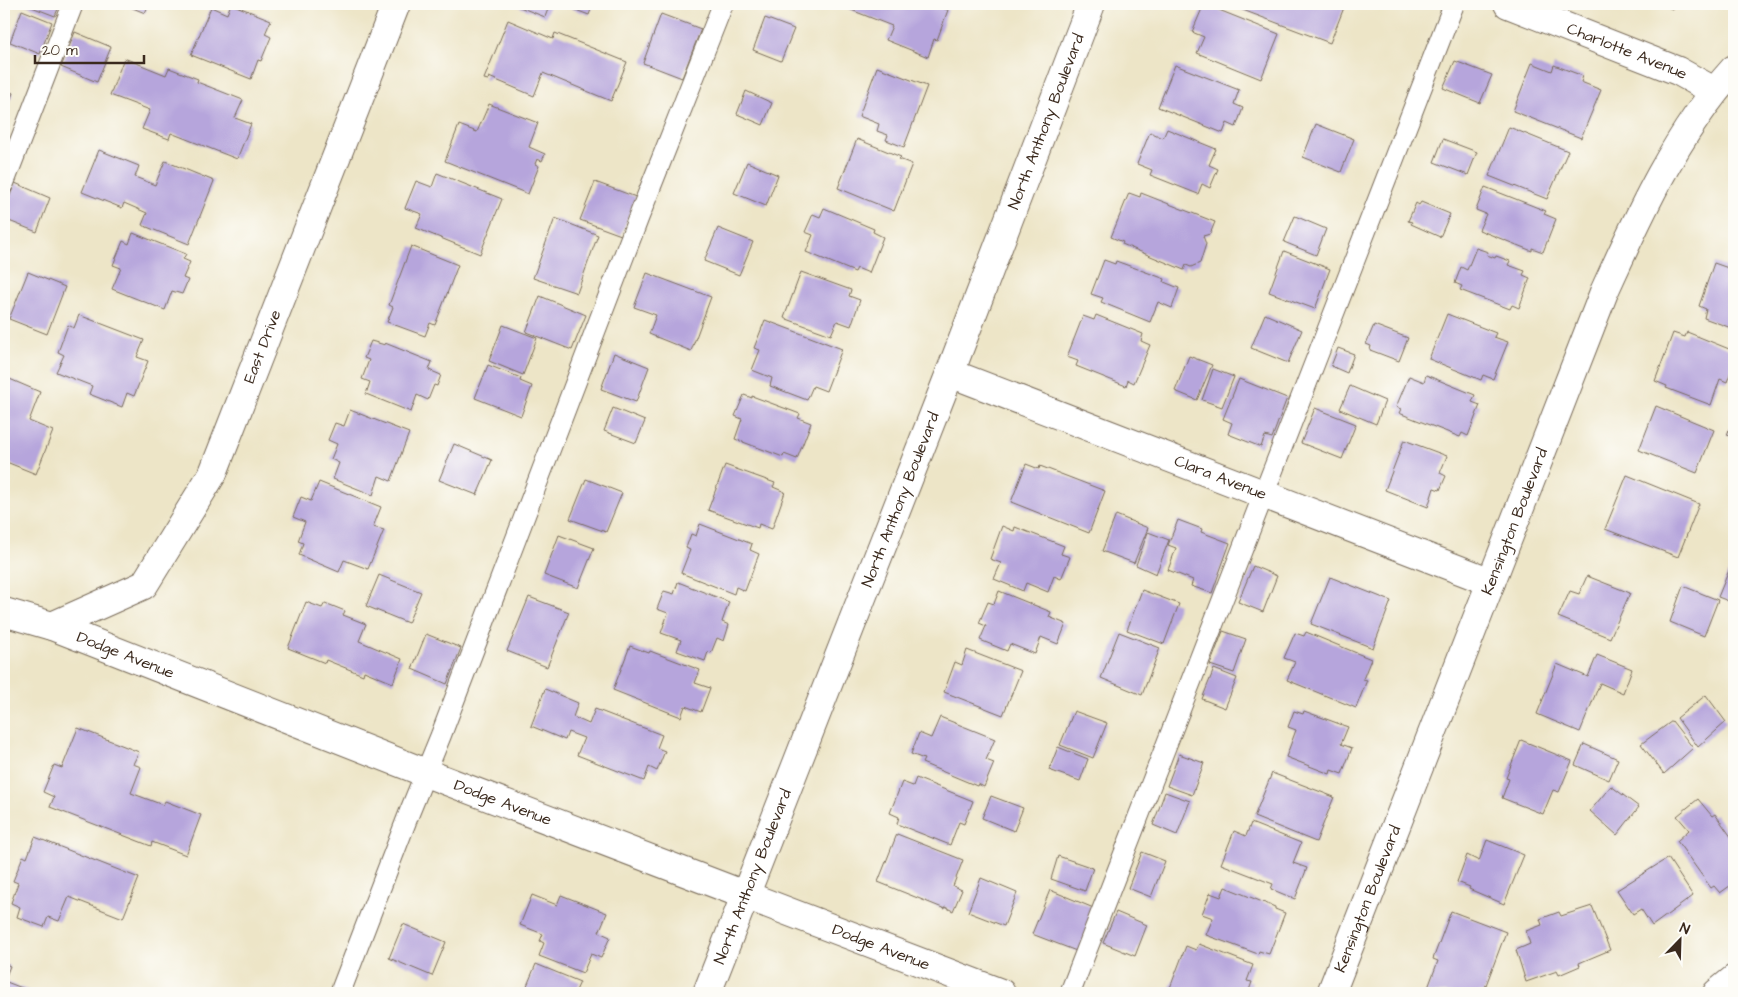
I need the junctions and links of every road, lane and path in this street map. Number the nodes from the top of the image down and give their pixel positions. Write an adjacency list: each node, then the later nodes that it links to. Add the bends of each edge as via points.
1 (73, 4): 9 (lane)
2 (396, 4): 14 (street, East Drive, via 213,473 144,585)
3 (723, 4): 15 (lane)
4 (1091, 4): 10 (street, North Anthony Boulevard)
5 (1454, 4): 11 (lane)
6 (1508, 4): 8 (street, Charlotte Avenue, via 1678,71)
7 (1734, 69): 8 (street, Kensington Boulevard)
8 (1714, 91): 12 (street, Kensington Boulevard, via 1653,187 1604,292)
9 (4, 182)
10 (950, 373): 11 (street, Clara Avenue); 16 (street, North Anthony Boulevard)
11 (1263, 494): 12 (street, Clara Avenue); 21 (lane)
12 (1492, 582): 22 (street, Kensington Boulevard)
13 (4, 612): 14 (street, Dodge Avenue)
14 (52, 626): 15 (street, Dodge Avenue)
15 (426, 773): 16 (street, Dodge Avenue); 18 (lane)
16 (745, 895): 19 (street, North Anthony Boulevard); 20 (street, Dodge Avenue)
17 (1734, 979): 23 (street)
18 (340, 993)
19 (707, 993)
20 (1001, 993)
21 (1070, 993)
22 (1331, 993)
23 (1717, 993)

